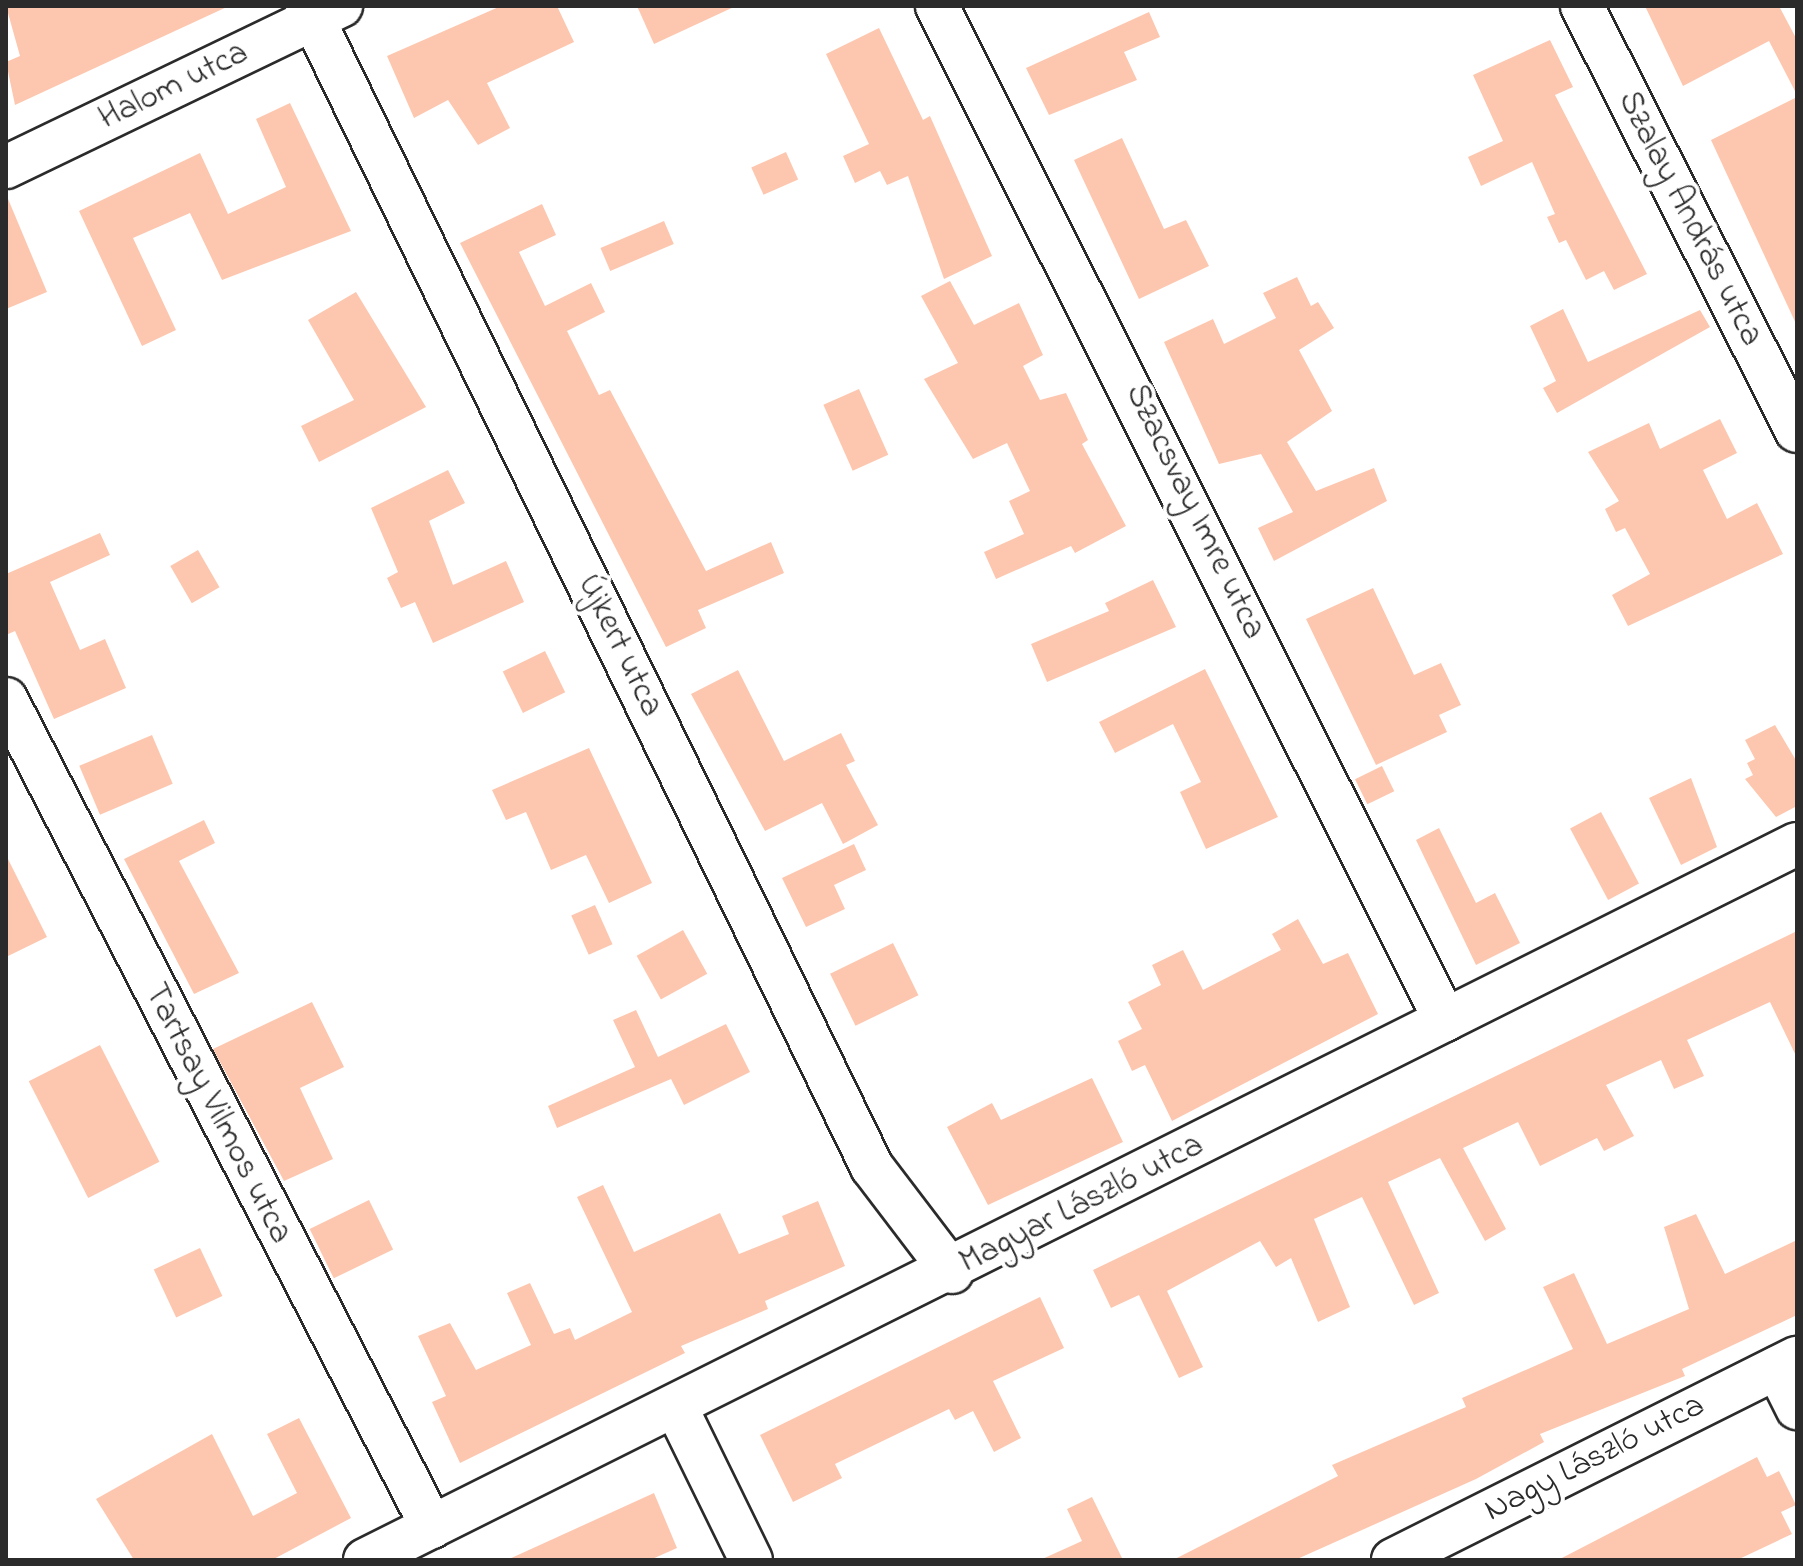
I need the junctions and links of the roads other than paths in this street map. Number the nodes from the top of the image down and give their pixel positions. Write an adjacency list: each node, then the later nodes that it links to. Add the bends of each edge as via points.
1 (937, 6): 8 (street, Szacsvay Imre utca)
2 (1582, 6): 5 (street, Szalay András utca)
3 (321, 10): 4 (street, Halom utca); 9 (street, Újkert utca, via 872,1167)
4 (6, 167)
5 (1797, 431)
6 (6, 699): 13 (street, Tartsay Vilmos utca)
7 (1797, 844): 8 (street, Magyar László utca)
8 (1445, 1020): 9 (street, Magyar László utca)
9 (952, 1272): 12 (street, Magyar László utca)
10 (1787, 1363): 11 (street); 16 (street, Nagy László utca)
11 (1797, 1408)
12 (677, 1409): 13 (street, Magyar László utca); 15 (street)
13 (432, 1527): 14 (street, Magyar László utca)
14 (365, 1560)
15 (751, 1560)
16 (1393, 1560)

